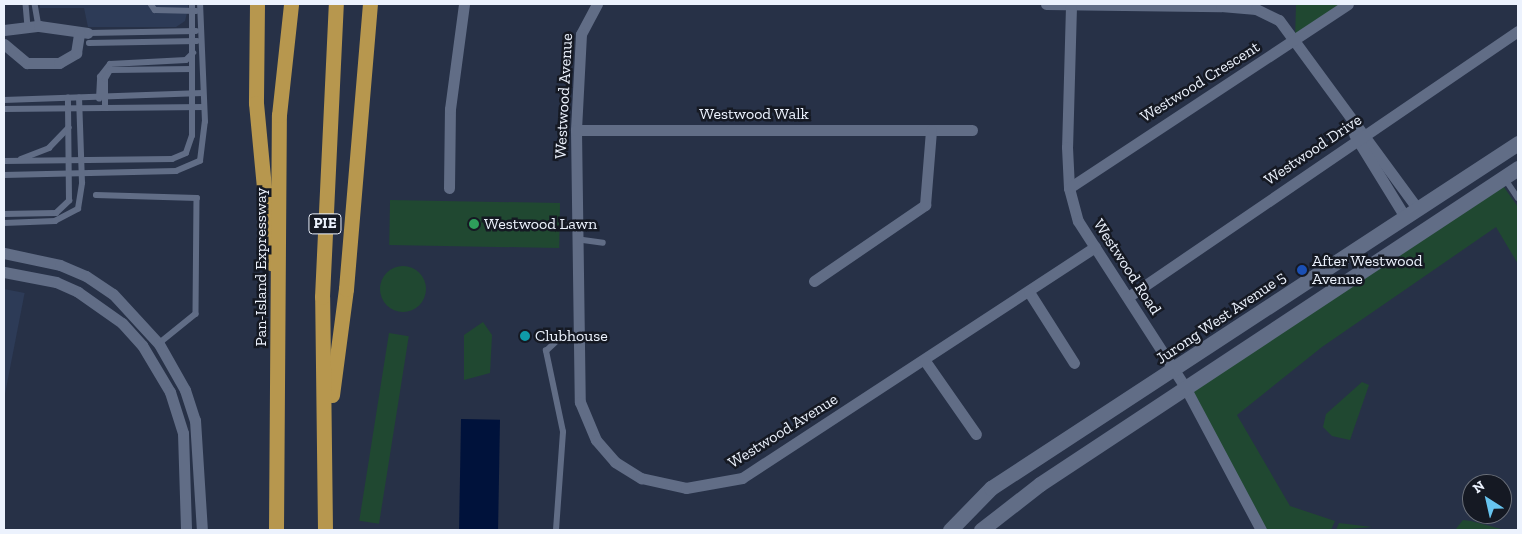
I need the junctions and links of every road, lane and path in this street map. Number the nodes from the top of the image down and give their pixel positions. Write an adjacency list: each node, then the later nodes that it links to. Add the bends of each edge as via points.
1 (26, 4): 16 (lane)
2 (35, 4): 16 (lane)
3 (152, 4): 14 (lane, via 155,10)
4 (200, 4): 15 (lane)
5 (257, 4): 71 (highway, via 256,103 269,248)
6 (291, 4): 71 (highway, Pan-Island Expressway, via 279,115)
7 (336, 4): 81 (highway, PIE, via 322,296)
8 (370, 4): 81 (highway, via 346,288)
9 (464, 4): 57 (street, via 450,109)
10 (597, 4): 42 (street, Westwood Avenue, via 581,34)
11 (1046, 4): 13 (street)
12 (1348, 4): 24 (street, Westwood Crescent)
13 (1071, 6): 24 (street, via 1256,10 1279,20); 58 (street, Westwood Road)
14 (192, 7): 15 (lane); 18 (lane)
15 (200, 13): 19 (lane)
16 (34, 26): 17 (street); 21 (street)
17 (4, 30)
18 (192, 31): 19 (lane); 21 (lane); 22 (lane)
19 (201, 31): 23 (lane)
20 (1518, 31): 45 (street, Westwood Drive)
21 (84, 38): 22 (lane); 25 (street, via 70,59 27,63)
22 (193, 41): 23 (lane); 26 (lane)
23 (201, 41): 29 (lane)
24 (1295, 41): 41 (street); 58 (street, Westwood Crescent)
25 (4, 44)
26 (193, 53): 27 (lane); 32 (lane, via 186,60 110,64 100,77)
27 (192, 69): 28 (lane); 32 (lane, via 116,68 105,79)
28 (192, 93): 29 (lane); 32 (lane); 35 (lane)
29 (204, 93): 36 (lane)
30 (68, 98): 31 (lane); 33 (lane); 37 (lane)
31 (79, 98): 32 (lane); 38 (lane)
32 (102, 98): 34 (lane)
33 (4, 100)
34 (102, 107): 35 (lane); 38 (lane)
35 (191, 107): 36 (lane); 49 (lane, via 190,145 180,157)
36 (204, 107): 53 (lane, via 202,155 190,168)
37 (69, 108): 38 (lane); 39 (lane); 40 (lane)
38 (79, 108): 49 (lane)
39 (4, 109)
40 (70, 122): 48 (lane); 51 (lane, via 66,133 49,148)
41 (1352, 123): 45 (street); 46 (street)
42 (576, 130): 43 (street, Westwood Walk); 65 (street, Westwood Avenue)
43 (931, 130): 44 (street, Westwood Walk); 70 (street, via 925,205)
44 (972, 130)
45 (1366, 134): 46 (street, Westwood Drive); 61 (street)
46 (1355, 141): 63 (street); 73 (street, Westwood Drive)
47 (1518, 142): 61 (street, Jurong West Avenue 5)
48 (70, 159): 49 (lane); 51 (lane); 55 (lane)
49 (81, 159): 53 (lane)
50 (4, 161): 51 (lane)
51 (15, 161)
52 (1518, 168): 56 (street)
53 (82, 175): 55 (lane); 64 (lane, via 80,203 71,215 55,221)
54 (4, 176): 55 (lane)
55 (70, 176): 62 (lane, via 69,201 60,212)
56 (1504, 177): 60 (lane); 79 (street)
57 (449, 188)
58 (1069, 188): 67 (street, Westwood Road, via 1078,221)
59 (96, 195): 75 (lane, via 197,198 196,314)
60 (1518, 198)
61 (1418, 209): 63 (street, Jurong West Avenue 5)
62 (4, 214)
63 (1405, 218): 78 (street, Jurong West Avenue 5)
64 (4, 223)
65 (576, 240): 66 (lane); 74 (street, Westwood Avenue)
66 (603, 243)
67 (1095, 247): 72 (street, Westwood Avenue); 73 (street, Westwood Road)
68 (4, 253): 75 (street, via 60,265 86,276 113,294)
69 (4, 272): 82 (street, via 56,282 78,292 122,323 142,345 170,392 183,433)
70 (814, 281)
71 (278, 286): 84 (highway, Pan-Island Expressway)
72 (1029, 292): 76 (street, Westwood Avenue); 77 (street)
73 (1128, 297): 78 (street, Westwood Road)
74 (579, 334): 76 (street, Westwood Avenue, via 580,402 596,440 615,462 641,478 686,488 742,478); 86 (lane, via 563,337 546,352 563,432)
75 (159, 344): 83 (street, via 185,390 195,420)
76 (924, 360): 80 (street)
77 (1074, 363)
78 (1174, 371): 79 (street, Westwood Road); 87 (street, Jurong West Avenue 5, via 991,488)
79 (1185, 387): 88 (street, via 1005,507); 89 (street, Westwood Road)
80 (976, 434)
81 (325, 444): 85 (highway, PIE)
82 (186, 530)
83 (202, 530)
84 (276, 530)
85 (325, 530)
86 (556, 530)
87 (950, 530)
88 (981, 530)
89 (1262, 530)

